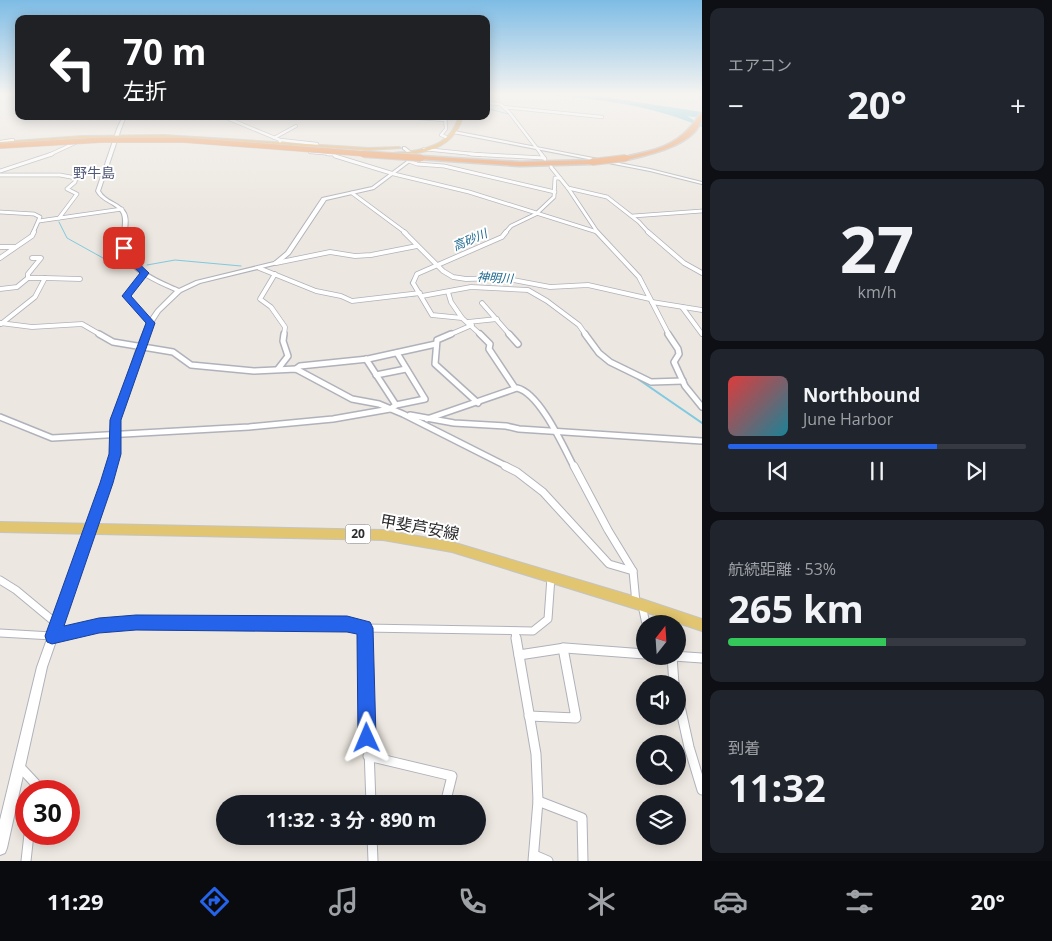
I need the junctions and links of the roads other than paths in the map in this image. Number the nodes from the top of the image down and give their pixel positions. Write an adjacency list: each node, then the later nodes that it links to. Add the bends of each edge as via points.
1 (117, 134): 11 (street)
2 (265, 134): 12 (street)
3 (281, 134): 12 (street)
4 (443, 134): 10 (street, via 441,136)
5 (451, 134): 10 (highway)
6 (452, 134): 19 (highway, via 443,143)
7 (465, 134): 18 (main road)
8 (527, 134): 18 (street)
9 (688, 134): 16 (highway, bridge, via 680,141 652,152 626,158 529,165 184,140)
10 (446, 137): 22 (highway)
11 (115, 138): 14 (highway); 15 (highway); 16 (highway); 20 (highway); 32 (street, via 98,191 101,197)
12 (274, 138): 14 (street)
13 (12, 140): 16 (street)
14 (281, 141): 17 (highway)
15 (77, 142): 16 (highway); 24 (street, via 40,159)
16 (0, 145)
17 (314, 145): 20 (street); 22 (highway)
18 (535, 148): 19 (street, via 544,158); 28 (main road, via 578,154)
19 (424, 149): 22 (highway)
20 (305, 150): 21 (highway)
21 (333, 154): 22 (highway); 25 (street)
22 (408, 154): 25 (street); 30 (street, via 417,164 444,166)
23 (551, 167): 27 (street)
24 (0, 171)
25 (394, 174): 31 (street, via 373,188); 35 (street, via 469,192)
26 (0, 175): 37 (street, via 76,178 67,189 77,194)
27 (560, 178): 29 (street); 30 (street, via 555,178)
28 (702, 184)
29 (568, 188): 36 (street, via 607,197); 39 (street)
30 (556, 192): 35 (street)
31 (352, 193): 40 (street); 45 (street, via 324,199 288,253)
32 (122, 210): 37 (street); 48 (street, via 125,216 124,248 131,261)
33 (702, 211): 36 (street)
34 (0, 212): 38 (street, via 38,215)
35 (536, 214): 39 (street); 46 (street, via 511,226 502,237)
36 (633, 216): 49 (street, via 654,239)
37 (60, 218): 38 (street)
38 (39, 221): 42 (street, via 32,236)
39 (597, 232): 60 (street, via 638,277)
40 (418, 246): 45 (street, via 371,256 330,252); 46 (street)
41 (0, 247): 42 (street)
42 (14, 247): 43 (street)
43 (0, 258)
44 (32, 258): 51 (street, via 41,258)
45 (276, 263): 47 (street)
46 (436, 265): 54 (street, via 460,278); 59 (street, via 417,274 413,283)
47 (259, 268): 50 (street); 57 (street, via 198,282)
48 (145, 273): 57 (street); 66 (street, via 126,296)
49 (702, 273)
50 (275, 274): 59 (street, via 352,301); 75 (street, via 260,299 271,307 285,327 284,342 288,356)
51 (28, 278): 52 (street); 55 (street, via 17,287)
52 (45, 278): 53 (street); 68 (street, via 35,298)
53 (80, 279)
54 (524, 281): 56 (street); 60 (street, via 550,286 588,285)
55 (0, 289)
56 (528, 290): 58 (street, via 471,287); 79 (street, via 579,325 599,353 610,362 651,382)
57 (179, 292): 66 (street)
58 (448, 292): 59 (street); 64 (street)
59 (421, 295): 64 (street, via 434,316)
60 (651, 301): 62 (street); 79 (street, via 678,349 674,362)
61 (482, 303): 65 (street)
62 (682, 307): 63 (street); 69 (street)
63 (702, 310)
64 (462, 318): 67 (street)
65 (497, 319): 67 (street); 71 (street)
66 (150, 323): 72 (street)
67 (470, 323): 70 (street, via 440,337); 80 (street, via 490,344 489,349)
68 (1, 324): 72 (street, via 82,324 113,342)
69 (702, 334)
70 (436, 344): 73 (street); 81 (street, via 436,367)
71 (518, 344)
72 (140, 347): 75 (street, via 173,352 191,366 254,371); 88 (street, via 115,420)
73 (397, 353): 74 (street); 77 (street)
74 (366, 359): 76 (street); 78 (street)
75 (278, 369): 76 (street)
76 (296, 369): 82 (street, via 352,399)
77 (406, 369): 78 (street); 82 (street, via 424,399)
78 (376, 375): 82 (street)
79 (683, 381): 83 (street)
80 (515, 388): 81 (street); 87 (street, via 531,396)
81 (478, 403): 86 (street)
82 (393, 407): 84 (street); 88 (street, via 333,419)
83 (702, 407)
84 (403, 414): 86 (street); 92 (street, via 517,472 543,492 609,564)
85 (0, 417): 88 (street, via 17,421 52,438)
86 (427, 419): 87 (street)
87 (556, 433): 89 (street); 92 (street)
88 (114, 434): 91 (street, via 115,454)
89 (702, 441)
90 (0, 528): 91 (main road, 甲斐芦安線 / 20)
91 (90, 529): 93 (main road, 甲斐芦安線 / 20, via 383,534 452,547); 97 (street)
92 (633, 571): 95 (street)
93 (551, 577): 95 (main road, 甲斐芦安線 / 20); 100 (street, via 548,619 533,631)
94 (0, 580): 97 (street)
95 (639, 604): 96 (street); 98 (main road, 甲斐芦安線 / 20)
96 (643, 615)
97 (57, 624): 102 (street)
98 (702, 625)
99 (365, 628): 100 (street); 102 (street, via 347,624 154,622 99,626); 110 (street)
100 (515, 631): 105 (street)
101 (0, 633): 102 (street)
102 (52, 636): 111 (street)
103 (562, 648): 104 (street); 105 (street); 108 (street, via 576,718)
104 (636, 653)
105 (519, 655): 108 (street)
106 (686, 657): 107 (street)
107 (702, 658)
108 (529, 716): 116 (street, via 536,754)
109 (684, 725): 113 (street)
110 (368, 756): 114 (street); 115 (street, via 452,776)
111 (18, 766): 112 (street); 119 (street)
112 (32, 780)
113 (702, 790)
114 (371, 795)
115 (447, 795)
116 (538, 801): 120 (street); 124 (street, via 582,818)
117 (28, 845): 121 (street)
118 (372, 845): 122 (street)
119 (0, 848)
120 (534, 858): 123 (street)
121 (26, 861)
122 (373, 861)
123 (548, 861)
124 (582, 861)

